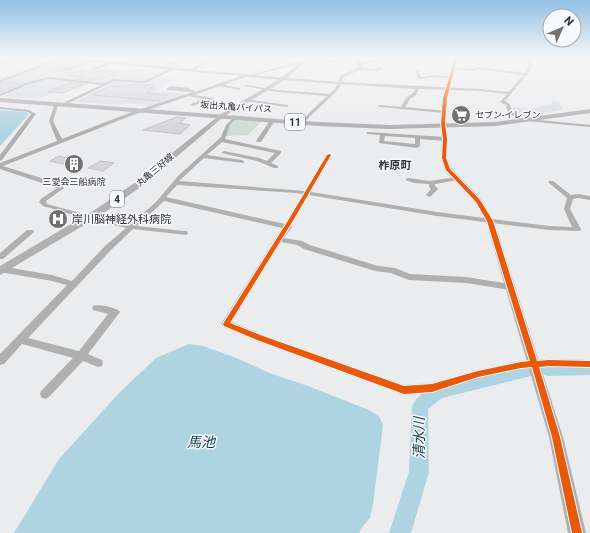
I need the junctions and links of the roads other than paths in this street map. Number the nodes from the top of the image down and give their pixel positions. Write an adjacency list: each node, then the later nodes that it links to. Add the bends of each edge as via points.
1 (31, 83): 23 (street)
2 (95, 83): 10 (street)
3 (108, 83): 10 (street)
4 (225, 83): 12 (street)
5 (276, 83): 16 (main road)
6 (339, 83): 14 (street); 24 (street)
7 (389, 83): 14 (street)
8 (449, 83): 19 (street)
9 (518, 83): 22 (street)
10 (105, 84): 29 (street)
11 (256, 84): 16 (street)
12 (218, 85): 15 (street); 18 (street)
13 (246, 86): 16 (street)
14 (387, 86): 17 (street)
15 (209, 88): 20 (street); 21 (street)
16 (268, 88): 24 (street); 28 (main road)
17 (417, 88): 19 (street); 35 (street)
18 (239, 89)
19 (447, 89): 22 (street); 39 (street)
20 (222, 90)
21 (188, 92): 25 (street); 37 (street)
22 (509, 93): 42 (street, via 502,102 508,104 510,111)
23 (0, 95)
24 (331, 95): 45 (street)
25 (206, 98): 27 (street); 31 (street)
26 (0, 99): 29 (highway, 坂出丸亀バイパス / 11); 30 (highway, 坂出丸亀バイパス / 11)
27 (213, 100)
28 (246, 100): 32 (street); 40 (main road)
29 (67, 103): 37 (highway, 坂出丸亀バイパス / 11)
30 (58, 104): 37 (highway, 坂出丸亀バイパス / 11); 55 (street, via 51,121 59,140)
31 (193, 105)
32 (288, 106)
33 (380, 106): 35 (street)
34 (0, 108): 51 (street, via 34,113)
35 (402, 108): 39 (street)
36 (590, 108): 42 (highway, 坂出丸亀バイパス / 11)
37 (145, 109): 40 (highway, 坂出丸亀バイパス / 11); 55 (street)
38 (590, 111): 44 (highway, 坂出丸亀バイパス / 11)
39 (444, 112): 46 (street)
40 (223, 115): 41 (highway, 坂出丸亀バイパス / 11); 45 (highway, 坂出丸亀バイパス / 11); 80 (main road, 丸亀三好線 / 4, via 139,184)
41 (235, 117): 43 (highway, 坂出丸亀バイパス / 11); 54 (street)
42 (517, 118): 46 (highway, 坂出丸亀バイパス / 11)
43 (273, 120): 45 (highway, 坂出丸亀バイパス / 11); 56 (street)
44 (528, 120): 46 (highway, 坂出丸亀バイパス / 11); 47 (street)
45 (304, 121): 46 (highway, 坂出丸亀バイパス / 11); 48 (highway, 坂出丸亀バイパス / 11)
46 (443, 125): 48 (highway, 坂出丸亀バイパス / 11); 53 (street)
47 (590, 126)
48 (371, 130): 49 (street); 52 (street)
49 (383, 134): 50 (street); 50 (street, via 381,142 417,146)
50 (418, 138): 53 (street)
51 (14, 139): 59 (street); 63 (street)
52 (368, 139)
53 (445, 139): 69 (street, via 445,164)
54 (221, 140): 57 (street); 61 (street)
55 (63, 141): 66 (street)
56 (259, 141)
57 (236, 143): 58 (street); 65 (street, via 279,152)
58 (224, 153): 62 (street); 65 (street)
59 (0, 154)
60 (329, 155): 75 (street)
61 (204, 156): 62 (street); 74 (street)
62 (218, 158): 64 (street)
63 (0, 159)
64 (242, 162)
65 (268, 163): 67 (street)
66 (0, 166): 80 (street, via 58,185 61,188 42,202)
67 (276, 167)
68 (420, 175): 71 (street)
69 (456, 179): 72 (street); 81 (street, via 478,201)
70 (408, 180): 71 (street)
71 (418, 182): 72 (street)
72 (432, 182): 76 (street, via 435,189)
73 (550, 182): 78 (street)
74 (175, 183): 75 (street); 77 (street)
75 (308, 193): 81 (street); 83 (street)
76 (429, 195)
77 (161, 198): 82 (street); 83 (street)
78 (570, 198): 79 (street); 81 (street, via 567,209 577,229)
79 (590, 198)
80 (89, 218): 82 (street); 88 (main road, 丸亀三好線 / 4)
81 (490, 221): 90 (street)
82 (131, 227): 85 (street); 89 (street)
83 (288, 227): 86 (street)
84 (30, 232): 87 (street)
85 (184, 233)
86 (280, 238): 90 (street, via 409,277 466,280); 97 (street, via 226,324 404,390 432,388 478,374 521,365)
87 (0, 257)
88 (1, 270): 89 (street)
89 (73, 284): 92 (street)
90 (510, 287): 97 (street)
91 (96, 308): 93 (street, via 115,312)
92 (20, 340): 93 (street); 94 (street)
93 (81, 356): 95 (street); 98 (street)
94 (0, 360)
95 (98, 363)
96 (590, 364): 97 (street)
97 (535, 365): 99 (street, via 556,437)
98 (45, 394)
99 (577, 533)

